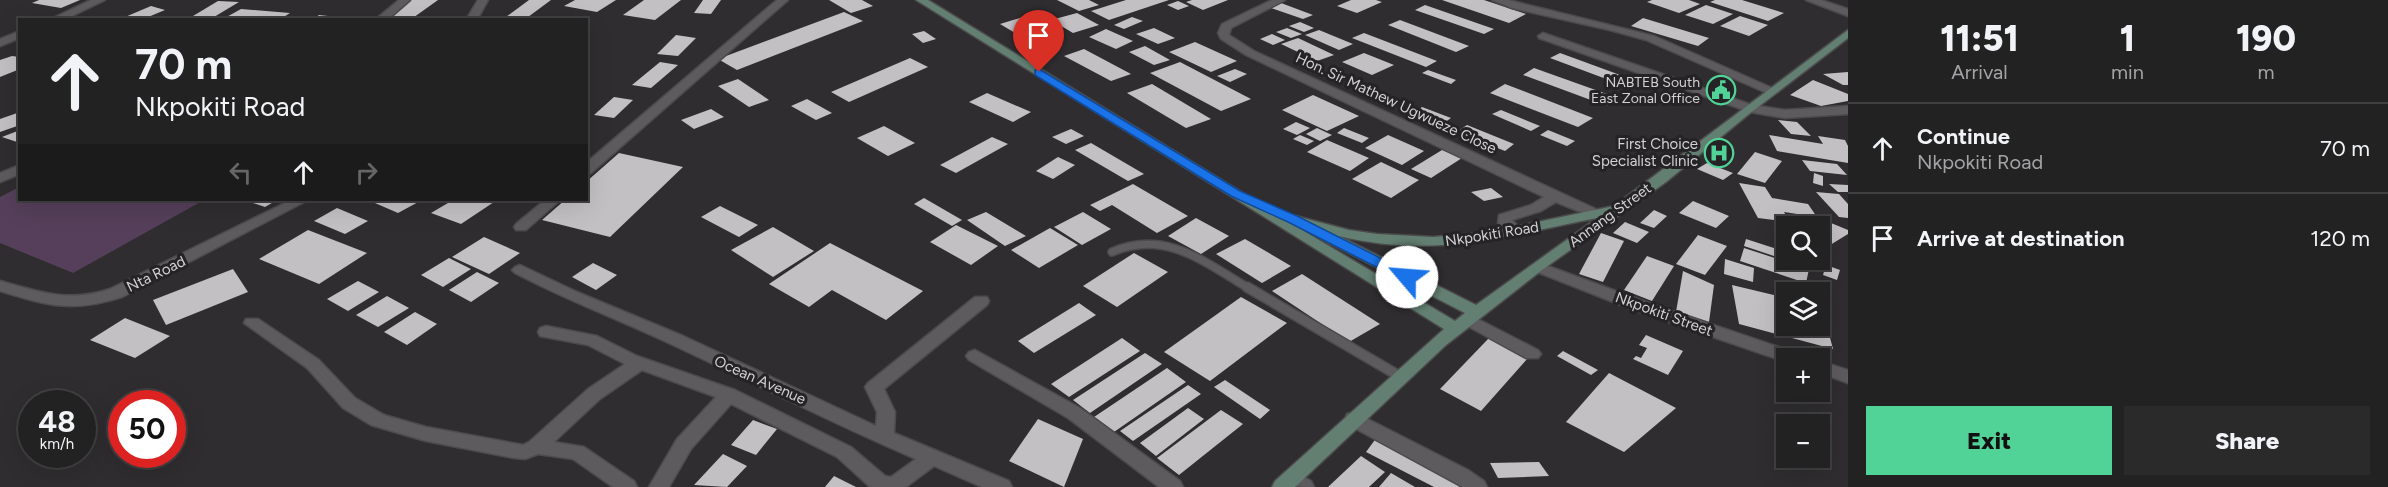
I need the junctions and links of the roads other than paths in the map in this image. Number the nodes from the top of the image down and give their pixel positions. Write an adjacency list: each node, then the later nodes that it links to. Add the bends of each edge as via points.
1 (100, 0): 10 (street)
2 (405, 0): 11 (street)
3 (483, 0): 12 (street)
4 (783, 0): 20 (street)
5 (921, 0): 23 (main road)
6 (1280, 0): 24 (street, Hon. Sir Mathew Ugwueze Close, via 1226,26 1225,37 1250,53)
7 (1497, 0): 17 (street, via 1650,38)
8 (1811, 0): 9 (street)
9 (1848, 13)
10 (59, 18)
11 (382, 18)
12 (472, 18)
13 (1848, 33): 17 (main road, Annang Street)
14 (18, 35): 16 (street)
15 (1543, 36): 18 (street)
16 (0, 43)
17 (1773, 91): 18 (main road, Annang Street)
18 (1750, 108): 19 (street, via 1785,114); 27 (main road, Annang Street)
19 (1848, 110)
20 (588, 168)
21 (18, 170): 22 (street)
22 (0, 178)
23 (1235, 193): 29 (main road); 37 (main road)
24 (1551, 195): 28 (street); 31 (street, via 1549,202 1504,218)
25 (299, 201): 38 (street, Nta Road, via 116,293 96,299 75,302)
26 (552, 201): 30 (street)
27 (1620, 209): 28 (main road, Nkpokiti Road); 35 (main road, Annang Street)
28 (1593, 213): 31 (main road, Nkpokiti Road)
29 (1292, 219): 32 (main road, Nkpokiti Road, via 1322,229); 34 (main road)
30 (521, 227)
31 (1517, 232): 32 (main road, Nkpokiti Road)
32 (1402, 243): 34 (main road)
33 (1112, 252): 48 (lane, via 1131,244 1160,243 1197,258)
34 (1373, 260): 37 (main road); 40 (main road)
35 (1537, 267): 40 (main road, Annang Street); 43 (street, Nkpokiti Street)
36 (520, 270): 52 (street, Ocean Avenue)
37 (1354, 270): 40 (main road)
38 (0, 286)
39 (981, 301): 52 (street, via 874,387 886,412)
40 (1467, 320): 44 (street); 48 (main road, Annang Street)
41 (252, 323): 53 (street, via 313,364 349,403 378,420 514,452)
42 (546, 332): 46 (street, via 591,340)
43 (1776, 352)
44 (1532, 354)
45 (975, 356): 59 (street, via 1074,413)
46 (640, 363): 50 (street); 53 (street, via 594,394)
47 (1830, 371): 49 (street)
48 (1401, 377): 51 (main road, Annang Street)
49 (1848, 377)
50 (729, 395): 54 (street, via 844,452 883,484 894,485); 57 (street, via 677,453)
51 (1354, 419): 55 (main road, Annang Street); 60 (street)
52 (884, 438): 54 (street, Ocean Avenue)
53 (536, 447): 56 (street, via 577,452)
54 (932, 458): 58 (street, Ocean Avenue)
55 (1292, 484)
56 (627, 487)
57 (659, 487)
58 (1002, 487)
59 (1173, 487)
60 (1477, 487)

